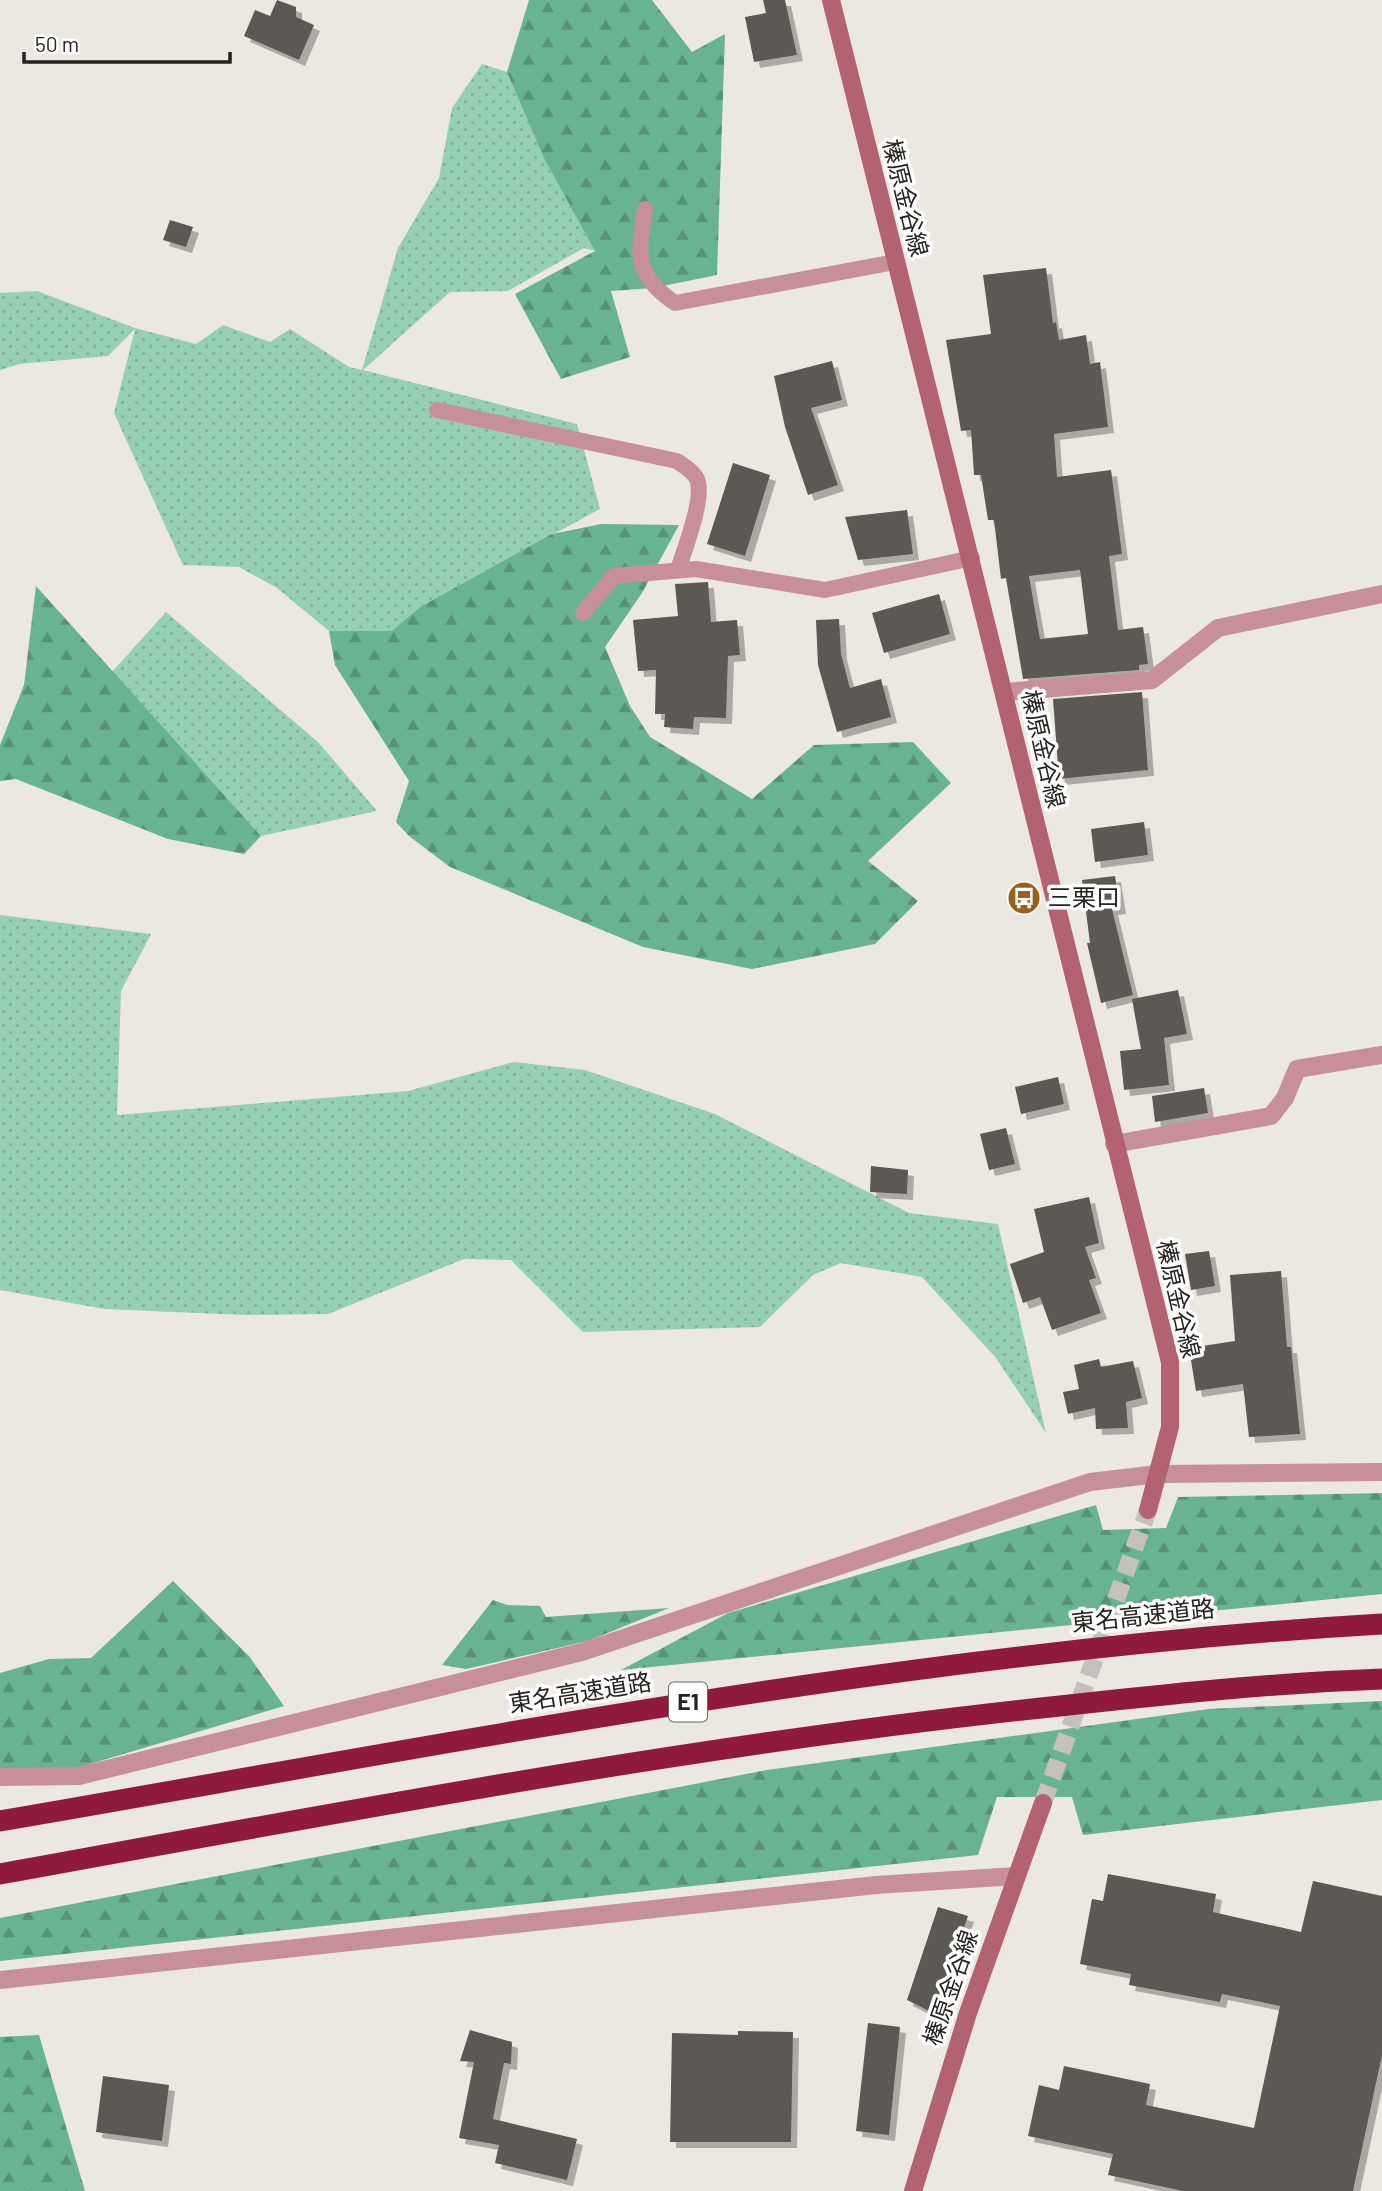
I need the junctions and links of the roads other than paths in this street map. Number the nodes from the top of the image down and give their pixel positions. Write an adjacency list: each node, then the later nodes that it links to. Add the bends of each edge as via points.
1 (831, 0): 3 (main road, 榛原金谷線)
2 (645, 209): 3 (lane, via 638,255 653,288 675,303)
3 (895, 262): 5 (main road, 榛原金谷線)
4 (437, 410): 6 (lane, via 682,465 697,480 698,499)
5 (972, 558): 6 (lane, via 825,590); 9 (main road, 榛原金谷線)
6 (678, 570): 8 (lane, via 614,576)
7 (1382, 594): 9 (street, via 1218,628 1153,680)
8 (583, 613)
9 (1005, 692): 11 (main road, 榛原金谷線)
10 (1382, 1055): 11 (street, via 1297,1069 1286,1098 1271,1116)
11 (1114, 1144): 13 (main road, 榛原金谷線, via 1170,1362 1170,1427)
12 (1382, 1472): 13 (street)
13 (1158, 1474): 14 (main road, 榛原金谷線); 17 (street, via 1090,1482 582,1652 79,1776)
14 (1148, 1510)
15 (1382, 1624): 19 (highway, 東名高速道路 / E1, via 1222,1633 829,1680 537,1726)
16 (1382, 1679): 20 (highway, E1, via 1273,1683 936,1719 780,1741 448,1793)
17 (0, 1777)
18 (1043, 1803): 21 (main road, 榛原金谷線)
19 (0, 1821)
20 (0, 1874)
21 (1016, 1877): 22 (street, via 876,1885); 23 (main road, 榛原金谷線)
22 (0, 1980)
23 (913, 2191)

